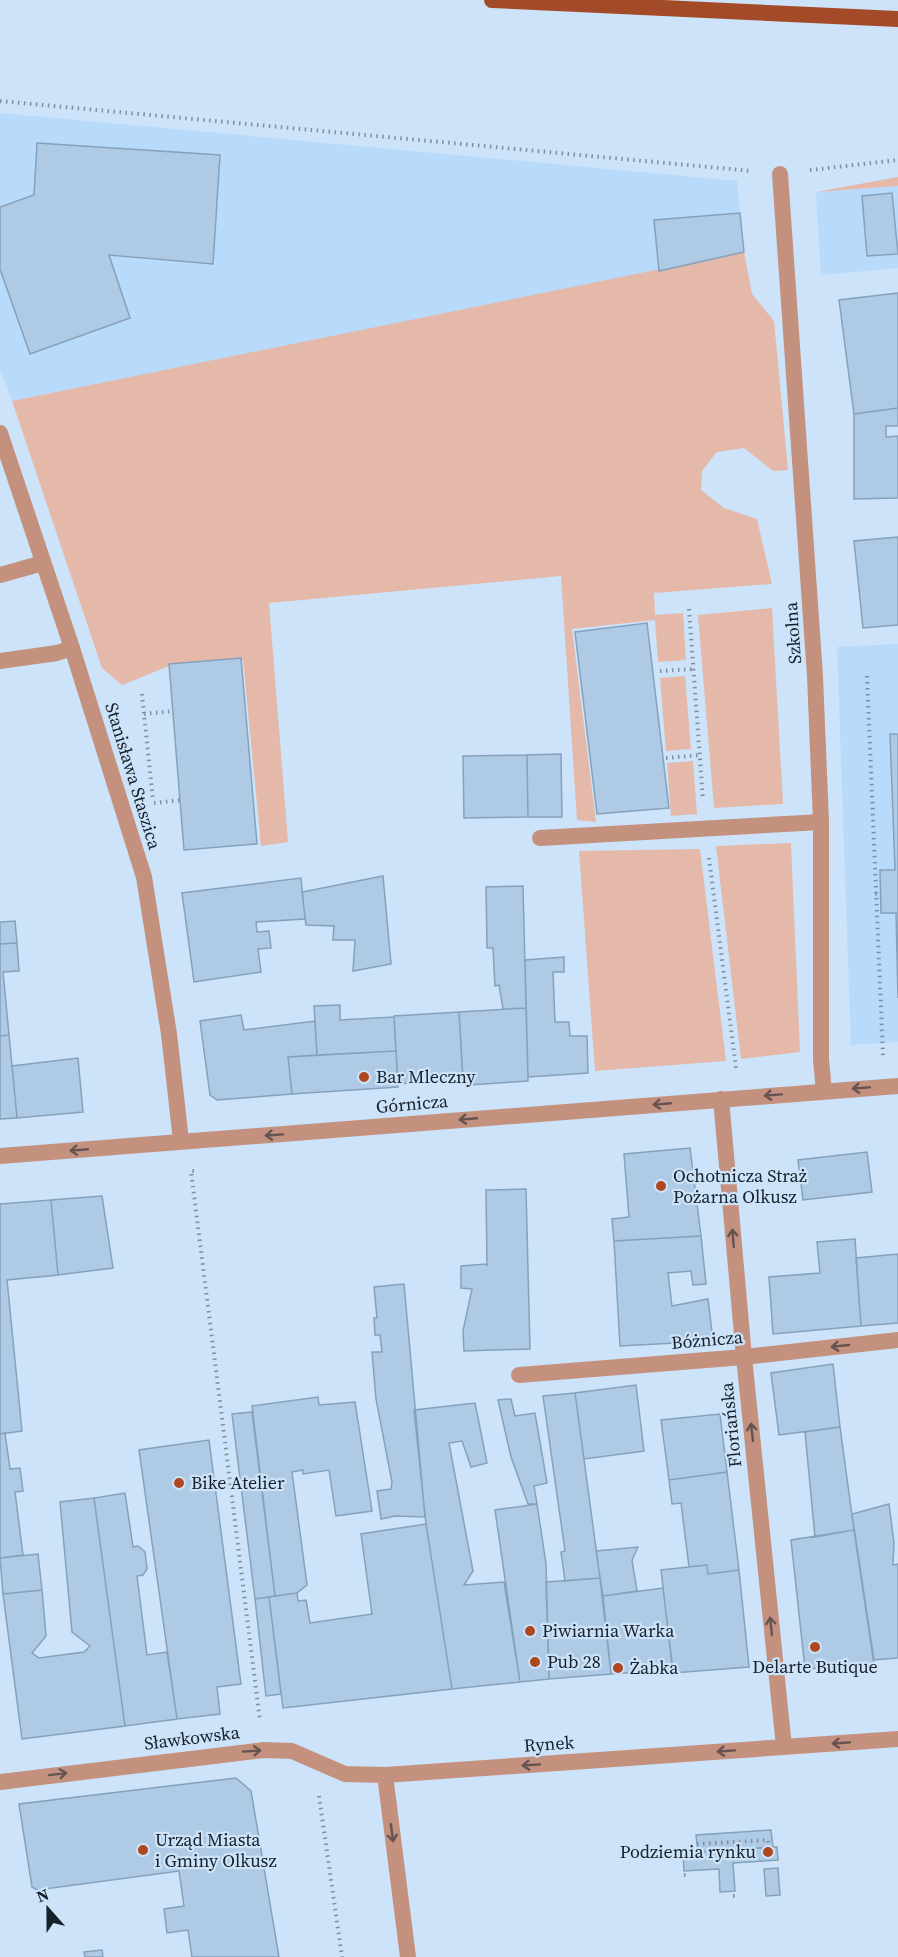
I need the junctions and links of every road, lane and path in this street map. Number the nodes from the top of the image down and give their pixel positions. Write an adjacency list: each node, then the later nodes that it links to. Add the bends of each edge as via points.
1 (492, 0): 2 (main road)
2 (898, 19)
3 (0, 101): 6 (path)
4 (898, 160): 5 (path)
5 (800, 171)
6 (780, 174): 21 (street, Szkolna)
7 (0, 433): 8 (street, Stanisława Staszica)
8 (43, 563): 9 (street); 10 (street, Stanisława Staszica)
9 (0, 575)
10 (72, 648): 11 (street); 29 (street, Stanisława Staszica, via 144,877)
11 (0, 661)
12 (693, 669): 13 (path)
13 (660, 671)
14 (867, 676): 24 (path)
15 (173, 711): 16 (path)
16 (144, 714)
17 (700, 755): 18 (path)
18 (666, 758)
19 (182, 800): 20 (path)
20 (154, 803)
21 (821, 822): 22 (street); 27 (street, Szkolna)
22 (540, 838)
23 (881, 893): 24 (path)
24 (875, 894): 25 (path)
25 (883, 1056)
26 (898, 1086): 27 (street, Górnicza, one-way to 27)
27 (824, 1091): 28 (street, Górnicza, one-way to 28)
28 (721, 1099): 29 (street, Górnicza, one-way to 29); 33 (street, Floriańska, one-way to 28)
29 (181, 1141): 30 (street, Górnicza, one-way to 30)
30 (0, 1156)
31 (203, 1170): 37 (path, via 191,1172)
32 (898, 1340): 33 (street, Bóżnicza, one-way to 33)
33 (744, 1357): 34 (street, Bóżnicza); 36 (street, Floriańska, one-way to 33)
34 (519, 1375)
35 (898, 1739): 36 (street, Rynek, one-way to 36)
36 (784, 1747): 38 (street, Rynek, one-way to 38)
37 (264, 1750): 38 (street, Sławkowska, via 292,1751 345,1774); 39 (street, Sławkowska, one-way to 37)
38 (385, 1775): 44 (street, one-way to 44)
39 (0, 1782)
40 (318, 1790): 43 (path)
41 (697, 1844): 42 (path, via 768,1840)
42 (769, 1847)
43 (342, 1957)
44 (408, 1957)

